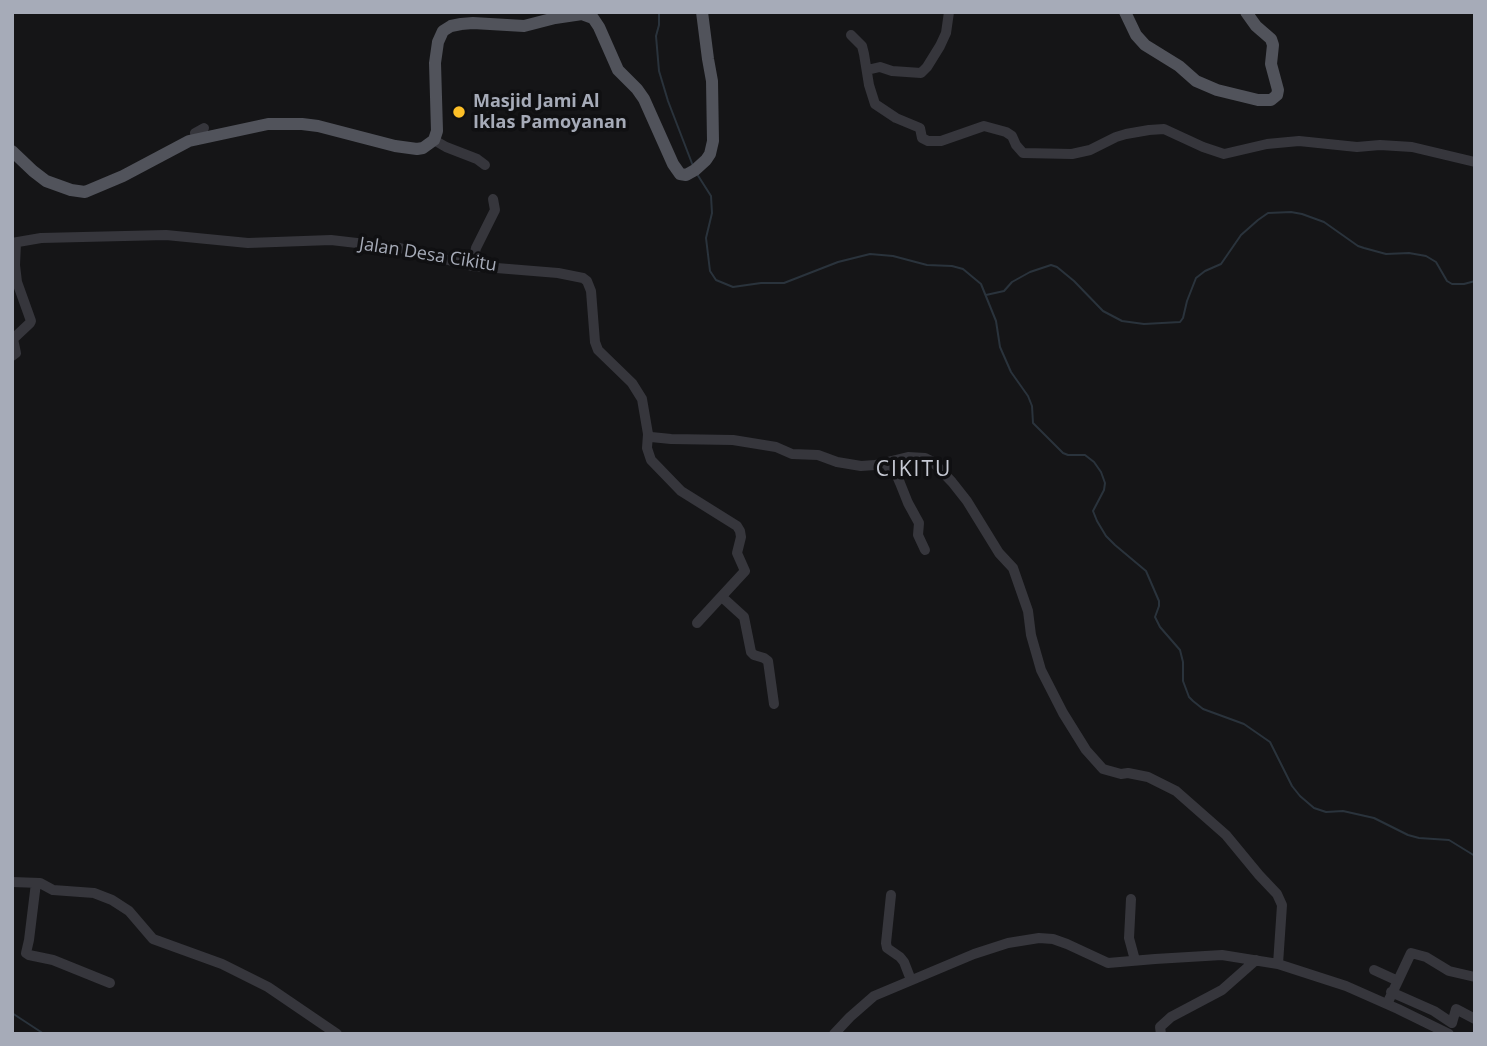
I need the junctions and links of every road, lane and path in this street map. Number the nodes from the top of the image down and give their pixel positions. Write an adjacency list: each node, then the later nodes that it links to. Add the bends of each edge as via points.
1 (702, 12): 7 (main road, via 712,81 713,141 710,155 686,175 673,164 644,99 618,70 599,27 586,15 524,26 461,24 443,32 435,63)
2 (949, 12): 6 (street, via 946,33 921,74 880,66)
3 (1125, 12): 4 (main road, via 1145,46 1196,80 1226,92 1271,100 1278,90 1271,64 1273,45)
4 (1246, 12)
5 (850, 35): 6 (street, via 862,46)
6 (867, 70): 9 (street, via 875,104 920,128 922,138 928,141 984,127 1006,132 1023,153 1072,153 1126,134 1164,129 1224,154 1299,141 1412,147)
7 (434, 139): 8 (main road, via 423,148 406,148 318,126 277,123 200,134 85,192 47,181); 10 (street)
8 (12, 152)
9 (1475, 162)
10 (485, 165)
11 (494, 199): 13 (street, via 495,210)
12 (14, 243): 13 (street, Jalan Desa Cikitu, via 41,238 166,235 248,243 331,240 400,248); 14 (street, via 17,282 31,321 13,339 16,353)
13 (472, 266): 15 (street, Jalan Desa Cikitu, via 558,273 587,281 598,350 638,391)
14 (12, 356)
15 (648, 434): 16 (street, via 763,444 854,465); 18 (street, via 651,460 681,491 740,531 737,553 745,571)
16 (885, 462): 17 (street, via 894,469 919,523 918,535); 27 (street, via 925,458 967,501 1013,568 1041,670 1078,738 1103,769 1148,777 1177,791 1226,835 1277,894 1282,905)
17 (925, 550)
18 (722, 597): 19 (street); 20 (street, via 744,617 751,652 768,661)
19 (697, 623)
20 (774, 705)
21 (12, 881): 22 (street)
22 (36, 883): 32 (street, via 26,954); 36 (street, via 112,900 129,911 153,939 222,964 268,987)
23 (891, 895): 30 (street, via 887,948 904,962)
24 (1131, 899): 25 (street, via 1129,938)
25 (1135, 960): 26 (street, via 1222,955); 30 (street, via 1108,963 1067,944 1039,938 974,954)
26 (1256, 960): 27 (street); 38 (street, via 1222,989 1171,1017 1160,1027)
27 (1278, 964): 34 (street)
28 (1374, 970): 31 (street)
29 (1475, 976): 31 (street, via 1449,971 1411,953)
30 (911, 980): 37 (street, via 874,996)
31 (1398, 981): 33 (street)
32 (110, 983)
33 (1391, 992): 34 (street); 35 (street, via 1452,1023 1456,1009)
34 (1387, 1004): 39 (street)
35 (1475, 1019)
36 (337, 1034)
37 (834, 1034)
38 (1161, 1034)
39 (1449, 1034)

